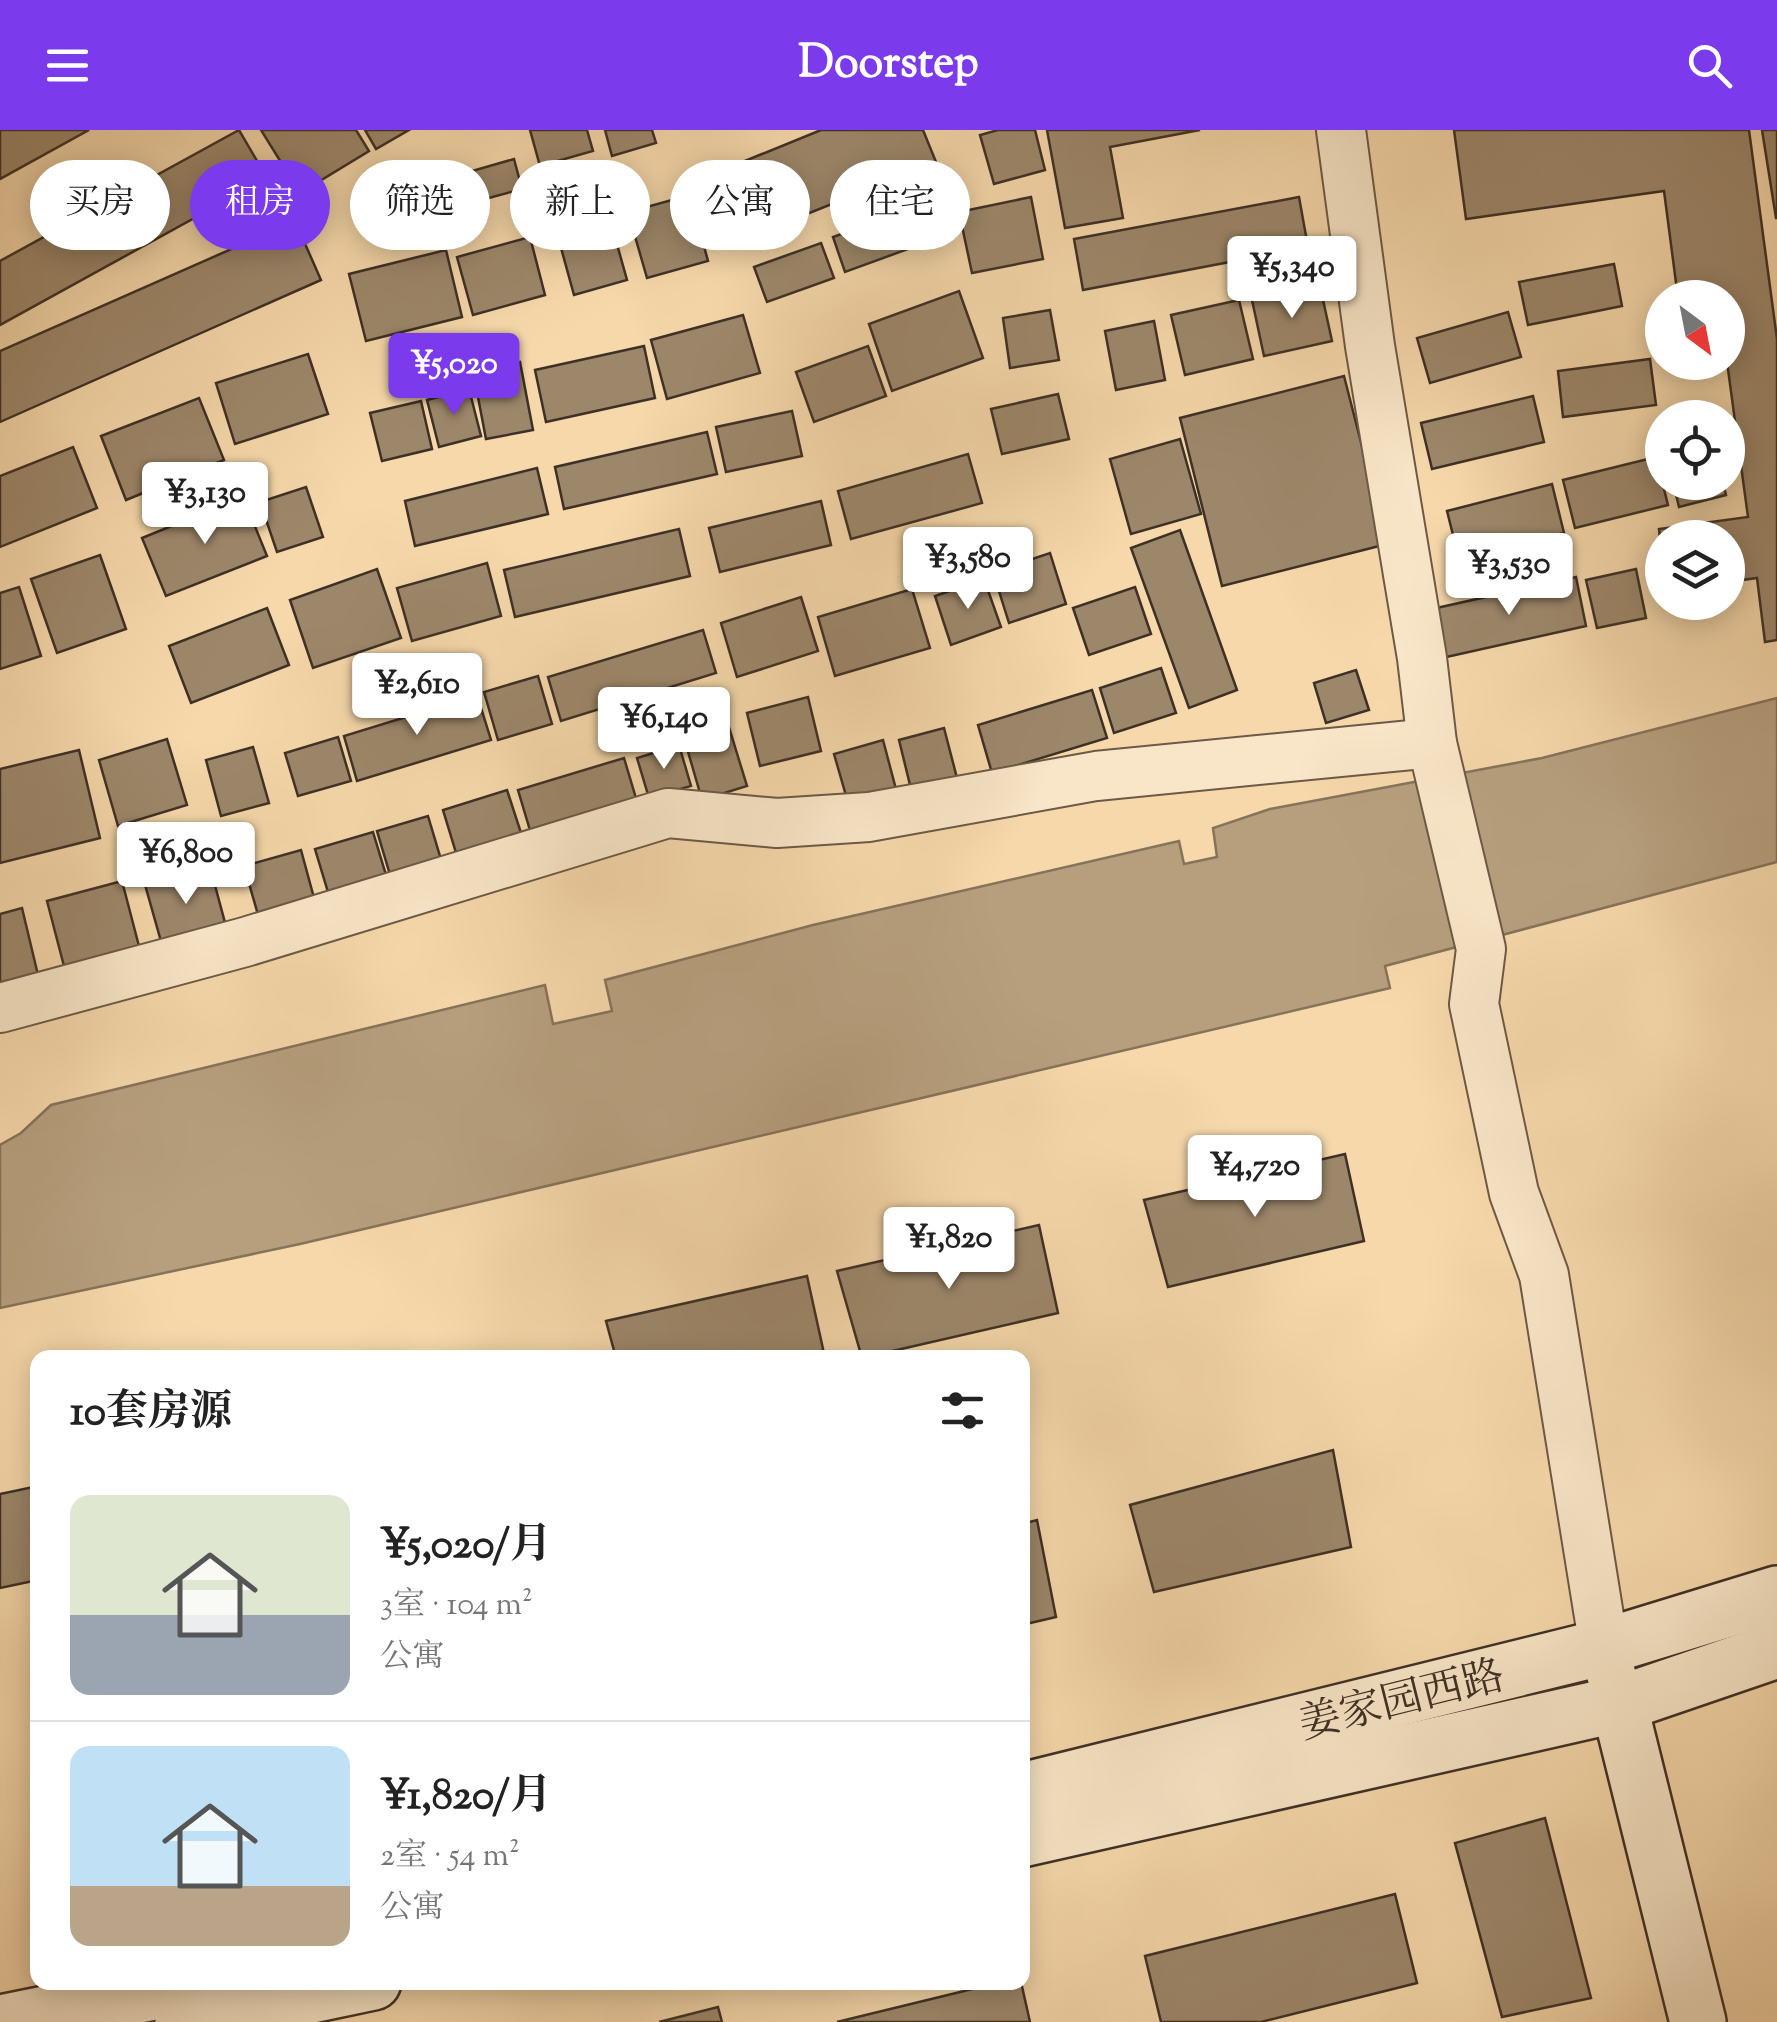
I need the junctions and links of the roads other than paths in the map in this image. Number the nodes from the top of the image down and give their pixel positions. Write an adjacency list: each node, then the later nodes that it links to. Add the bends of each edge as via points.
1 (1341, 130): 2 (street)
2 (1432, 743): 3 (street, via 1096,776 869,817 777,823 668,813 246,942); 5 (street, via 1481,949 1474,1004 1514,1193 1544,1275)
3 (0, 1008)
4 (1777, 1594): 5 (main road, 姜家园西路)
5 (1604, 1647): 7 (street); 8 (main road, 姜家园西路)
6 (1777, 1650): 7 (main road, 姜家园西路)
7 (1619, 1704): 9 (main road, 姜家园西路); 14 (main road)
8 (1030, 1789)
9 (1030, 1837)
10 (164, 1990): 12 (main road)
11 (336, 1990): 13 (main road)
12 (6, 2022)
13 (183, 2022)
14 (1698, 2022)

